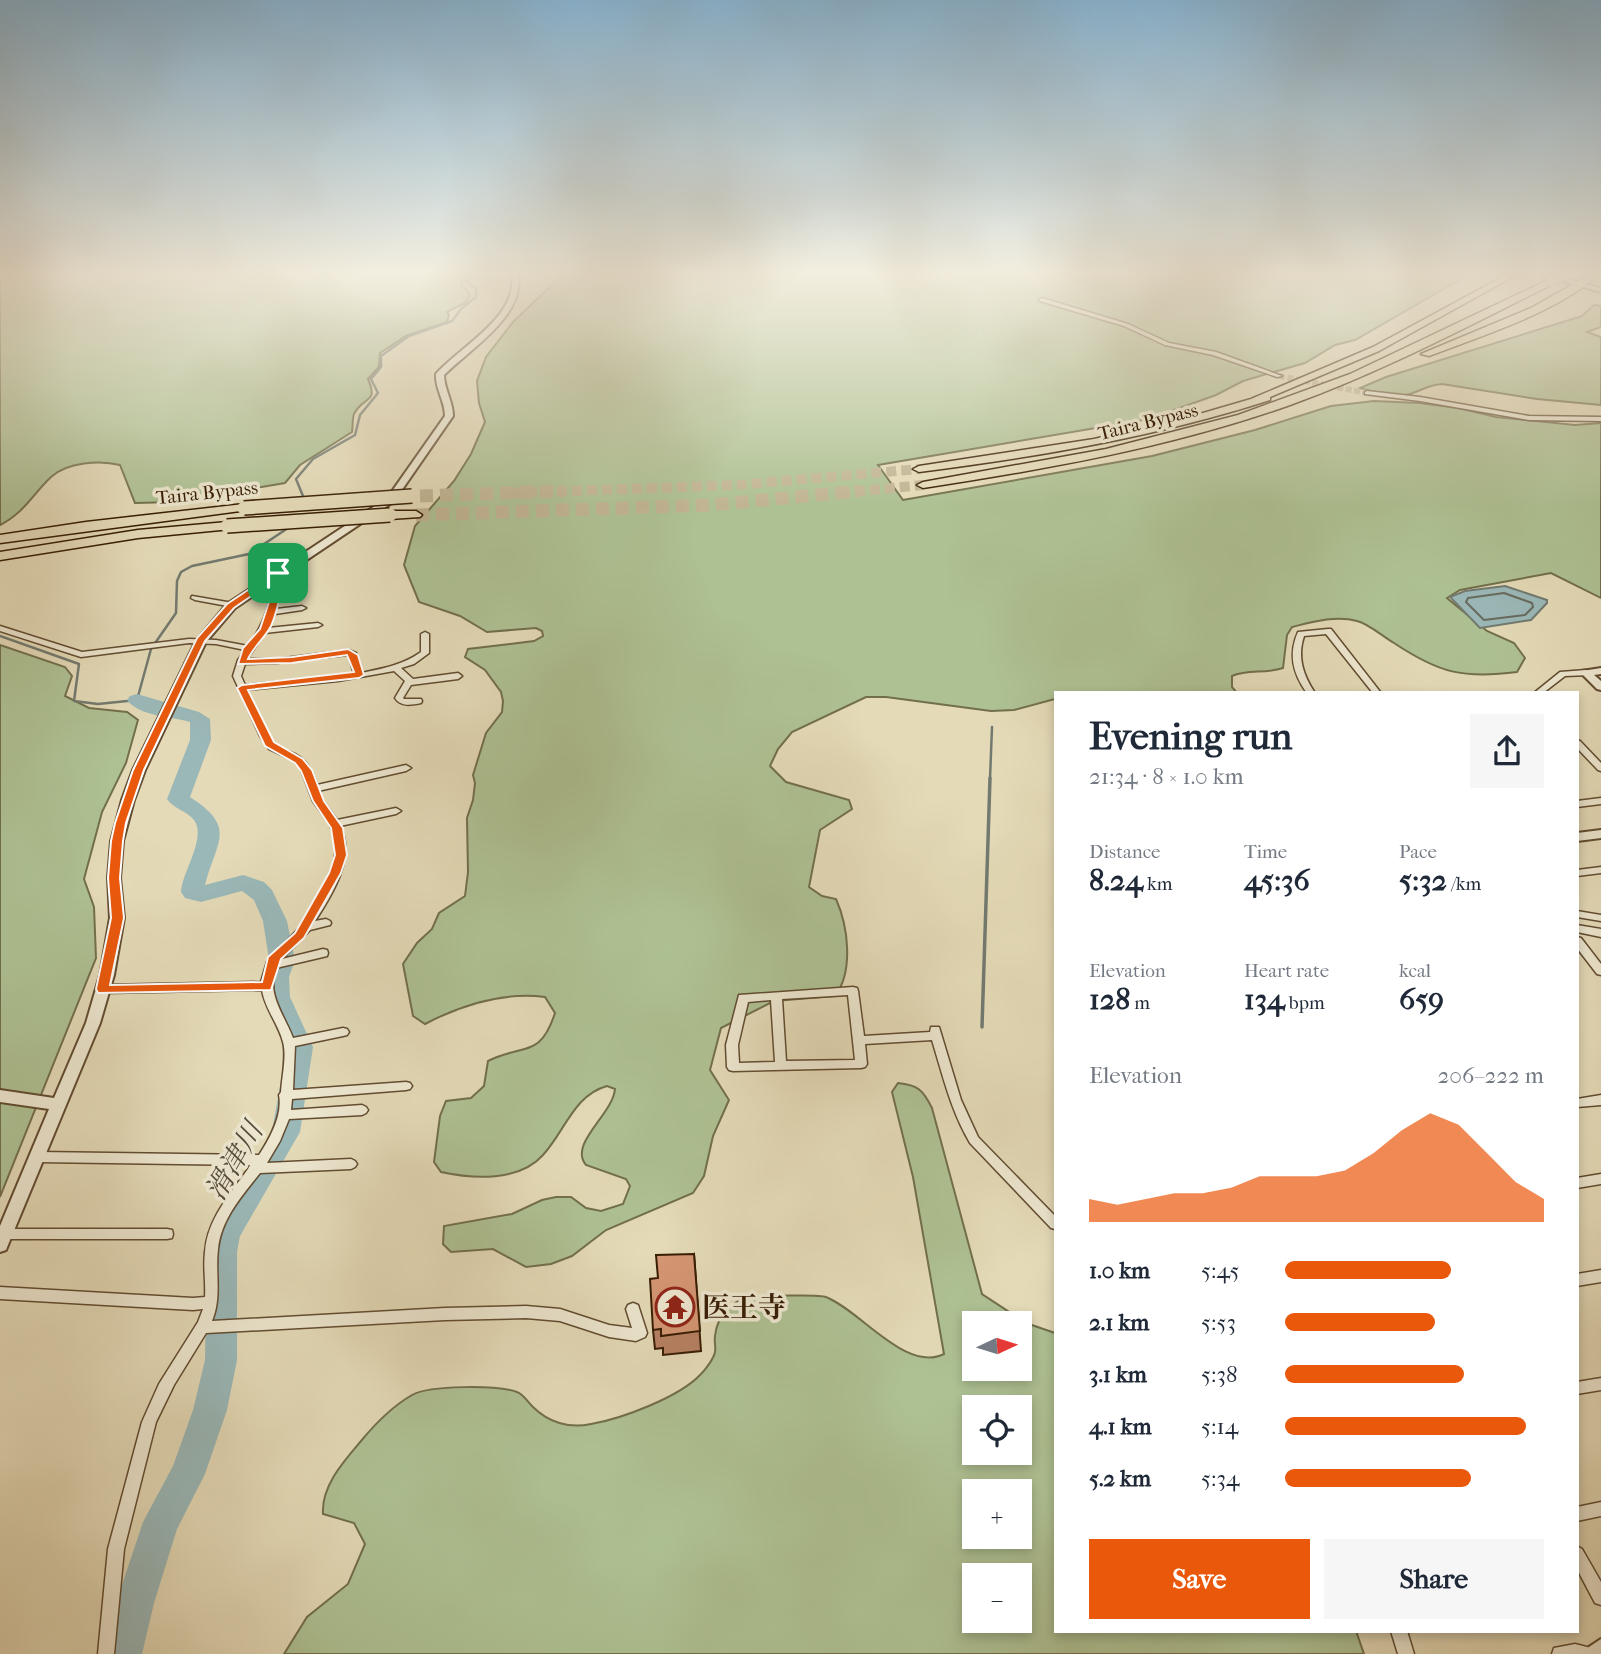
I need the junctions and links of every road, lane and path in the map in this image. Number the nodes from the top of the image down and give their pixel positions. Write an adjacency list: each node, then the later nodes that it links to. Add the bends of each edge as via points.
1 (463, 352): 18 (street, via 440,374 449,416 396,492)
2 (1210, 352): 7 (street)
3 (1369, 352): 9 (highway)
4 (1390, 352): 9 (highway, Taira Bypass)
5 (1405, 352): 11 (highway, Taira Bypass, via 1250,415)
6 (1430, 352): 11 (highway, via 1245,419)
7 (1279, 376)
8 (1367, 393): 10 (street, via 1529,418)
9 (1231, 409): 12 (highway, Taira Bypass, via 1058,449)
10 (1601, 419)
11 (1148, 443): 13 (highway, Taira Bypass, via 1044,466)
12 (919, 469)
13 (923, 485)
14 (416, 496): 16 (highway, Taira Bypass, bridge, via 244,508)
15 (416, 515): 17 (highway, Taira Bypass, bridge, via 138,534)
16 (0, 539)
17 (0, 556)
18 (278, 573): 20 (street); 22 (street, via 282,578)
19 (195, 598): 20 (street)
20 (233, 605): 27 (street)
21 (302, 608): 22 (street)
22 (272, 612): 25 (street)
23 (318, 625): 25 (street)
24 (0, 628): 27 (street, via 88,656)
25 (263, 631): 28 (street)
26 (425, 634): 30 (street, via 423,656)
27 (200, 642): 28 (street); 65 (street, via 139,770 120,823 114,878 117,918)
28 (248, 648): 29 (street)
29 (242, 662): 33 (street, via 348,652); 37 (street, via 237,676)
30 (395, 667): 33 (street); 35 (street)
31 (1601, 671): 32 (street)
32 (1586, 673): 36 (street); 40 (street, via 1563,674)
33 (359, 675): 37 (street)
34 (458, 676): 35 (street)
35 (409, 681): 41 (street, via 399,698)
36 (1601, 687)
37 (242, 688): 45 (street, via 269,744 299,761)
38 (1310, 691): 39 (street, via 1297,673 1298,643 1301,634 1328,631)
39 (1375, 691)
40 (1541, 691)
41 (418, 701)
42 (1579, 745): 44 (street)
43 (406, 768): 45 (street)
44 (1601, 768)
45 (313, 789): 49 (street)
46 (1601, 801): 47 (street)
47 (1579, 804)
48 (396, 811): 49 (street)
49 (334, 824): 57 (street, via 341,841 339,863)
50 (1601, 834): 51 (street)
51 (1579, 837)
52 (1601, 870): 53 (street)
53 (1579, 873)
54 (1579, 914): 55 (street)
55 (1601, 918)
56 (326, 923): 57 (street)
57 (305, 927): 62 (street)
58 (1579, 929): 59 (street)
59 (1601, 933)
60 (1579, 944): 63 (street)
61 (323, 953): 62 (street)
62 (271, 965): 64 (street)
63 (1601, 971)
64 (267, 986): 65 (street); 69 (street)
65 (103, 989): 76 (street)
66 (776, 996): 68 (street, via 853,991); 70 (street); 70 (street, via 743,998 732,1045 733,1067)
67 (343, 1032): 69 (street)
68 (859, 1040): 70 (street, via 861,1064); 84 (street, via 936,1033 965,1127)
69 (290, 1043): 73 (street)
70 (781, 1066)
71 (406, 1086): 73 (street)
72 (0, 1096): 76 (street)
73 (285, 1096): 78 (street)
74 (1601, 1100): 75 (street)
75 (1579, 1103)
76 (59, 1105): 79 (street)
77 (362, 1110): 78 (street)
78 (283, 1115): 80 (street)
79 (38, 1157): 80 (street); 86 (street)
80 (257, 1164): 81 (street); 90 (street, via 230,1201 210,1246)
81 (351, 1164)
82 (1601, 1179): 83 (street)
83 (1579, 1183)
84 (1050, 1210)
85 (167, 1234): 86 (street)
86 (2, 1239)
87 (1601, 1276): 88 (street)
88 (1579, 1280)
89 (0, 1293): 90 (street)
90 (211, 1302): 92 (street)
91 (633, 1309): 92 (street, via 640,1333 636,1335 560,1315 526,1312)
92 (203, 1327): 101 (street, via 155,1405 138,1458 116,1549)
93 (1601, 1384): 94 (street)
94 (1579, 1388)
95 (1601, 1509): 96 (street)
96 (1579, 1514)
97 (1579, 1558): 98 (street)
98 (1601, 1597)
99 (1400, 1633): 102 (street)
100 (1601, 1649): 105 (street)
101 (106, 1654)
102 (1406, 1654)
103 (1560, 1654): 104 (street)
104 (1585, 1654)
105 (1595, 1654)

